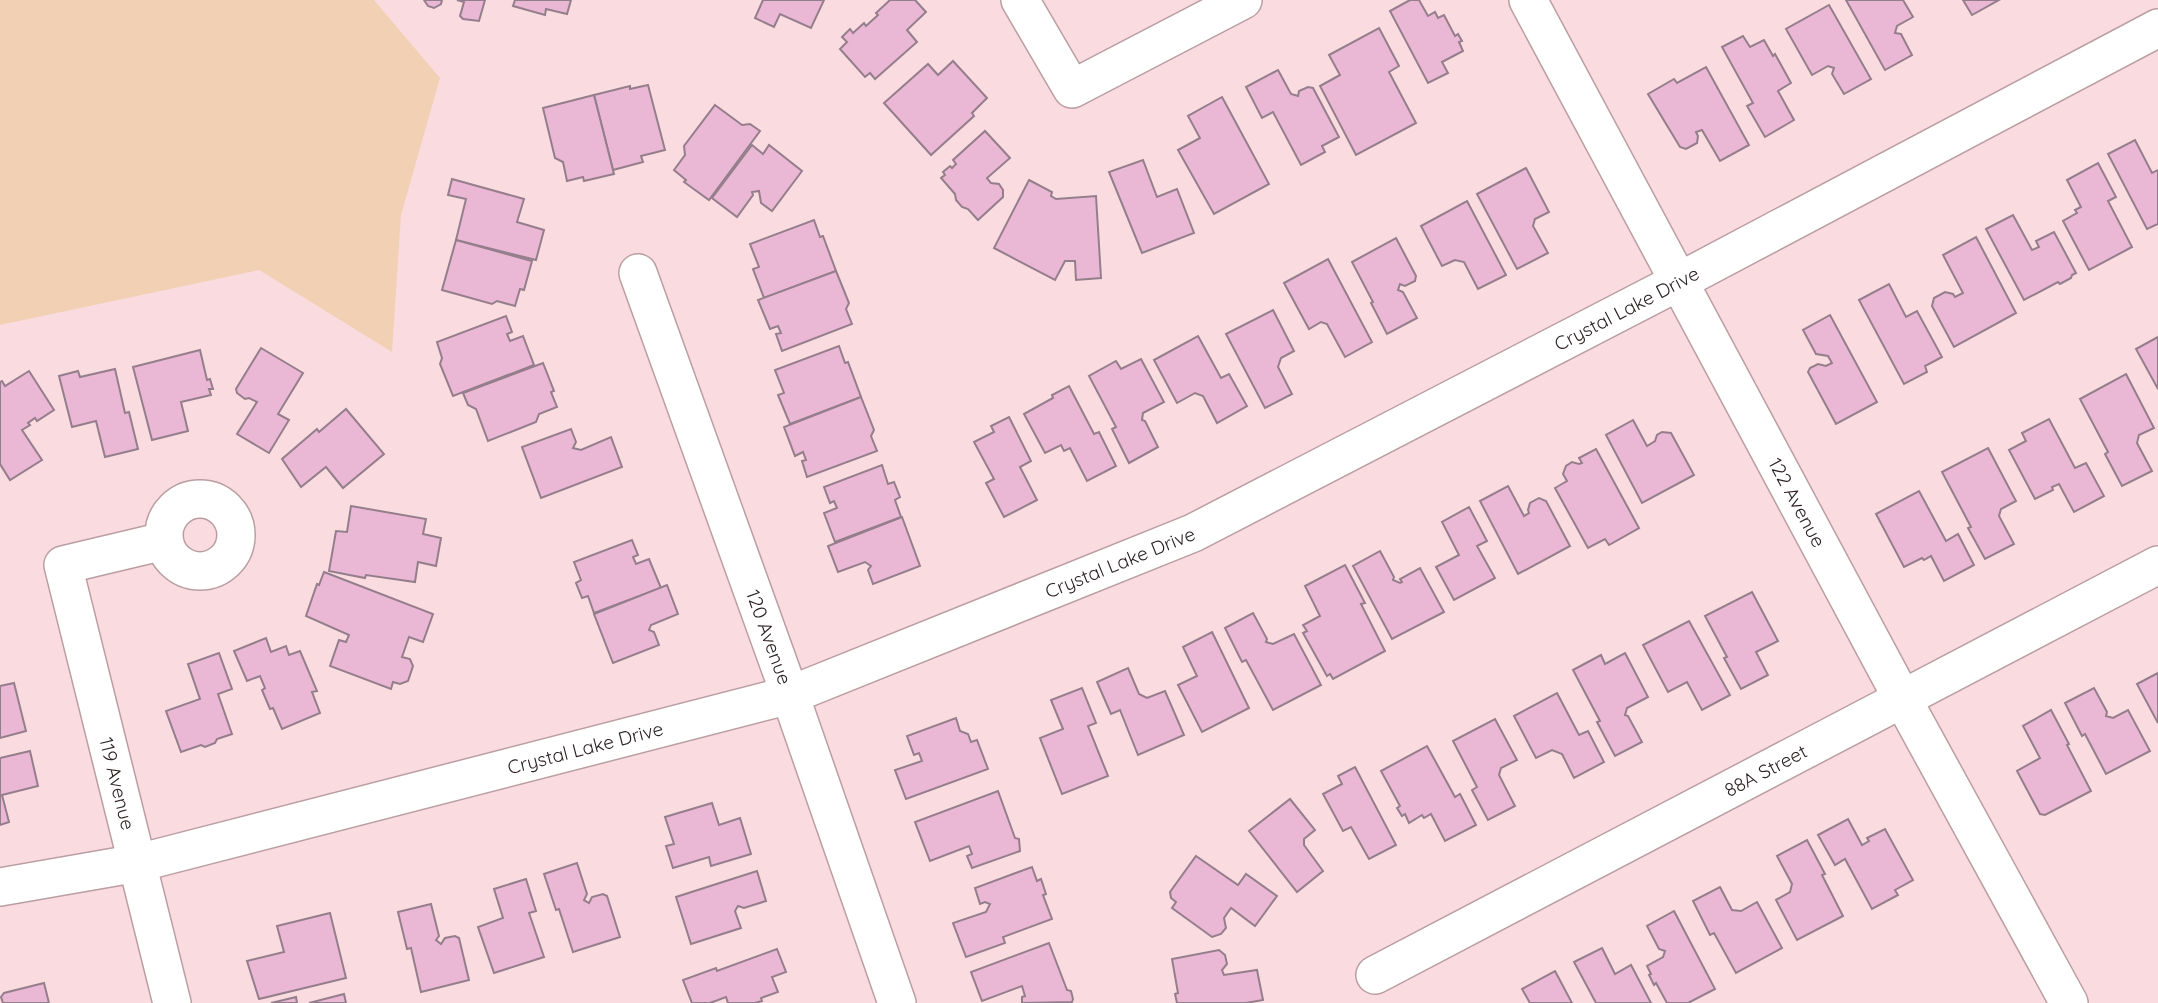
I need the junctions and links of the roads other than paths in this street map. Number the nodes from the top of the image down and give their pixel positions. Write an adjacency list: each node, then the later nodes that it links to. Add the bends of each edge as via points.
1 (1020, 0): 2 (street, via 1072,89)
2 (1243, 0)
3 (1528, 0): 6 (street, 122 Avenue)
4 (2158, 28): 6 (street, Crystal Lake Drive)
5 (638, 273): 9 (street, 120 Avenue)
6 (1678, 282): 9 (street, Crystal Lake Drive, via 1193,533); 10 (street, 122 Avenue)
7 (164, 541): 11 (street, 119 Avenue, via 63,565)
8 (2158, 565): 10 (street, 88A Street)
9 (790, 695): 11 (street, Crystal Lake Drive); 15 (street, 120 Avenue)
10 (1903, 700): 13 (street, 88A Street); 16 (street, 122 Avenue)
11 (138, 863): 12 (street, Crystal Lake Drive); 14 (street, 119 Avenue)
12 (0, 887)
13 (1375, 975)
14 (172, 1003)
15 (897, 1003)
16 (2069, 1003)

